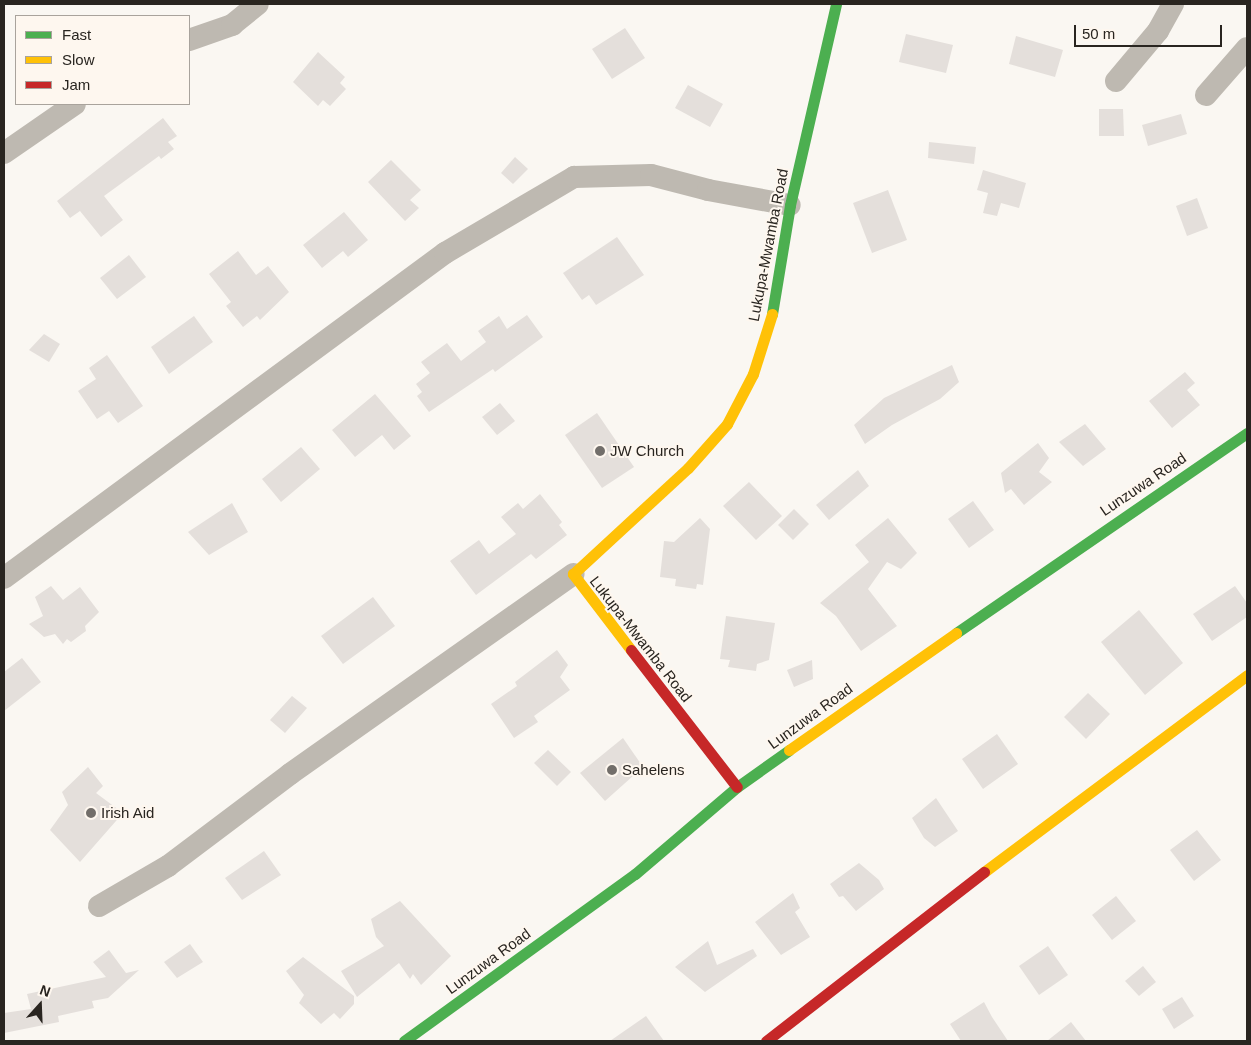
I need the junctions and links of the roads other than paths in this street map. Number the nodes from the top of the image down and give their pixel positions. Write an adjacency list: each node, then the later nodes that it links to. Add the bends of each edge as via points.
1 (258, 4): 4 (street, via 232,25)
2 (836, 4): 10 (street, Lukupa-Mwamba Road)
3 (1173, 4): 6 (street, via 1158,31)
4 (190, 40)
5 (1247, 48): 7 (street)
6 (1116, 81)
7 (1206, 95)
8 (74, 105): 9 (street)
9 (4, 154)
10 (790, 205): 12 (street, Lukupa-Mwamba Road, via 772,314 753,374 727,424 688,468); 13 (street, via 708,190 650,175 574,176 445,252)
11 (1247, 433): 15 (street, Lunzuwa Road, via 1099,532)
12 (572, 574): 15 (street, Lukupa-Mwamba Road); 16 (street, via 290,774 168,866)
13 (4, 578)
14 (1247, 675): 18 (street)
15 (736, 787): 17 (street, Lunzuwa Road, via 635,874)
16 (99, 906)
17 (404, 1041)
18 (766, 1041)

